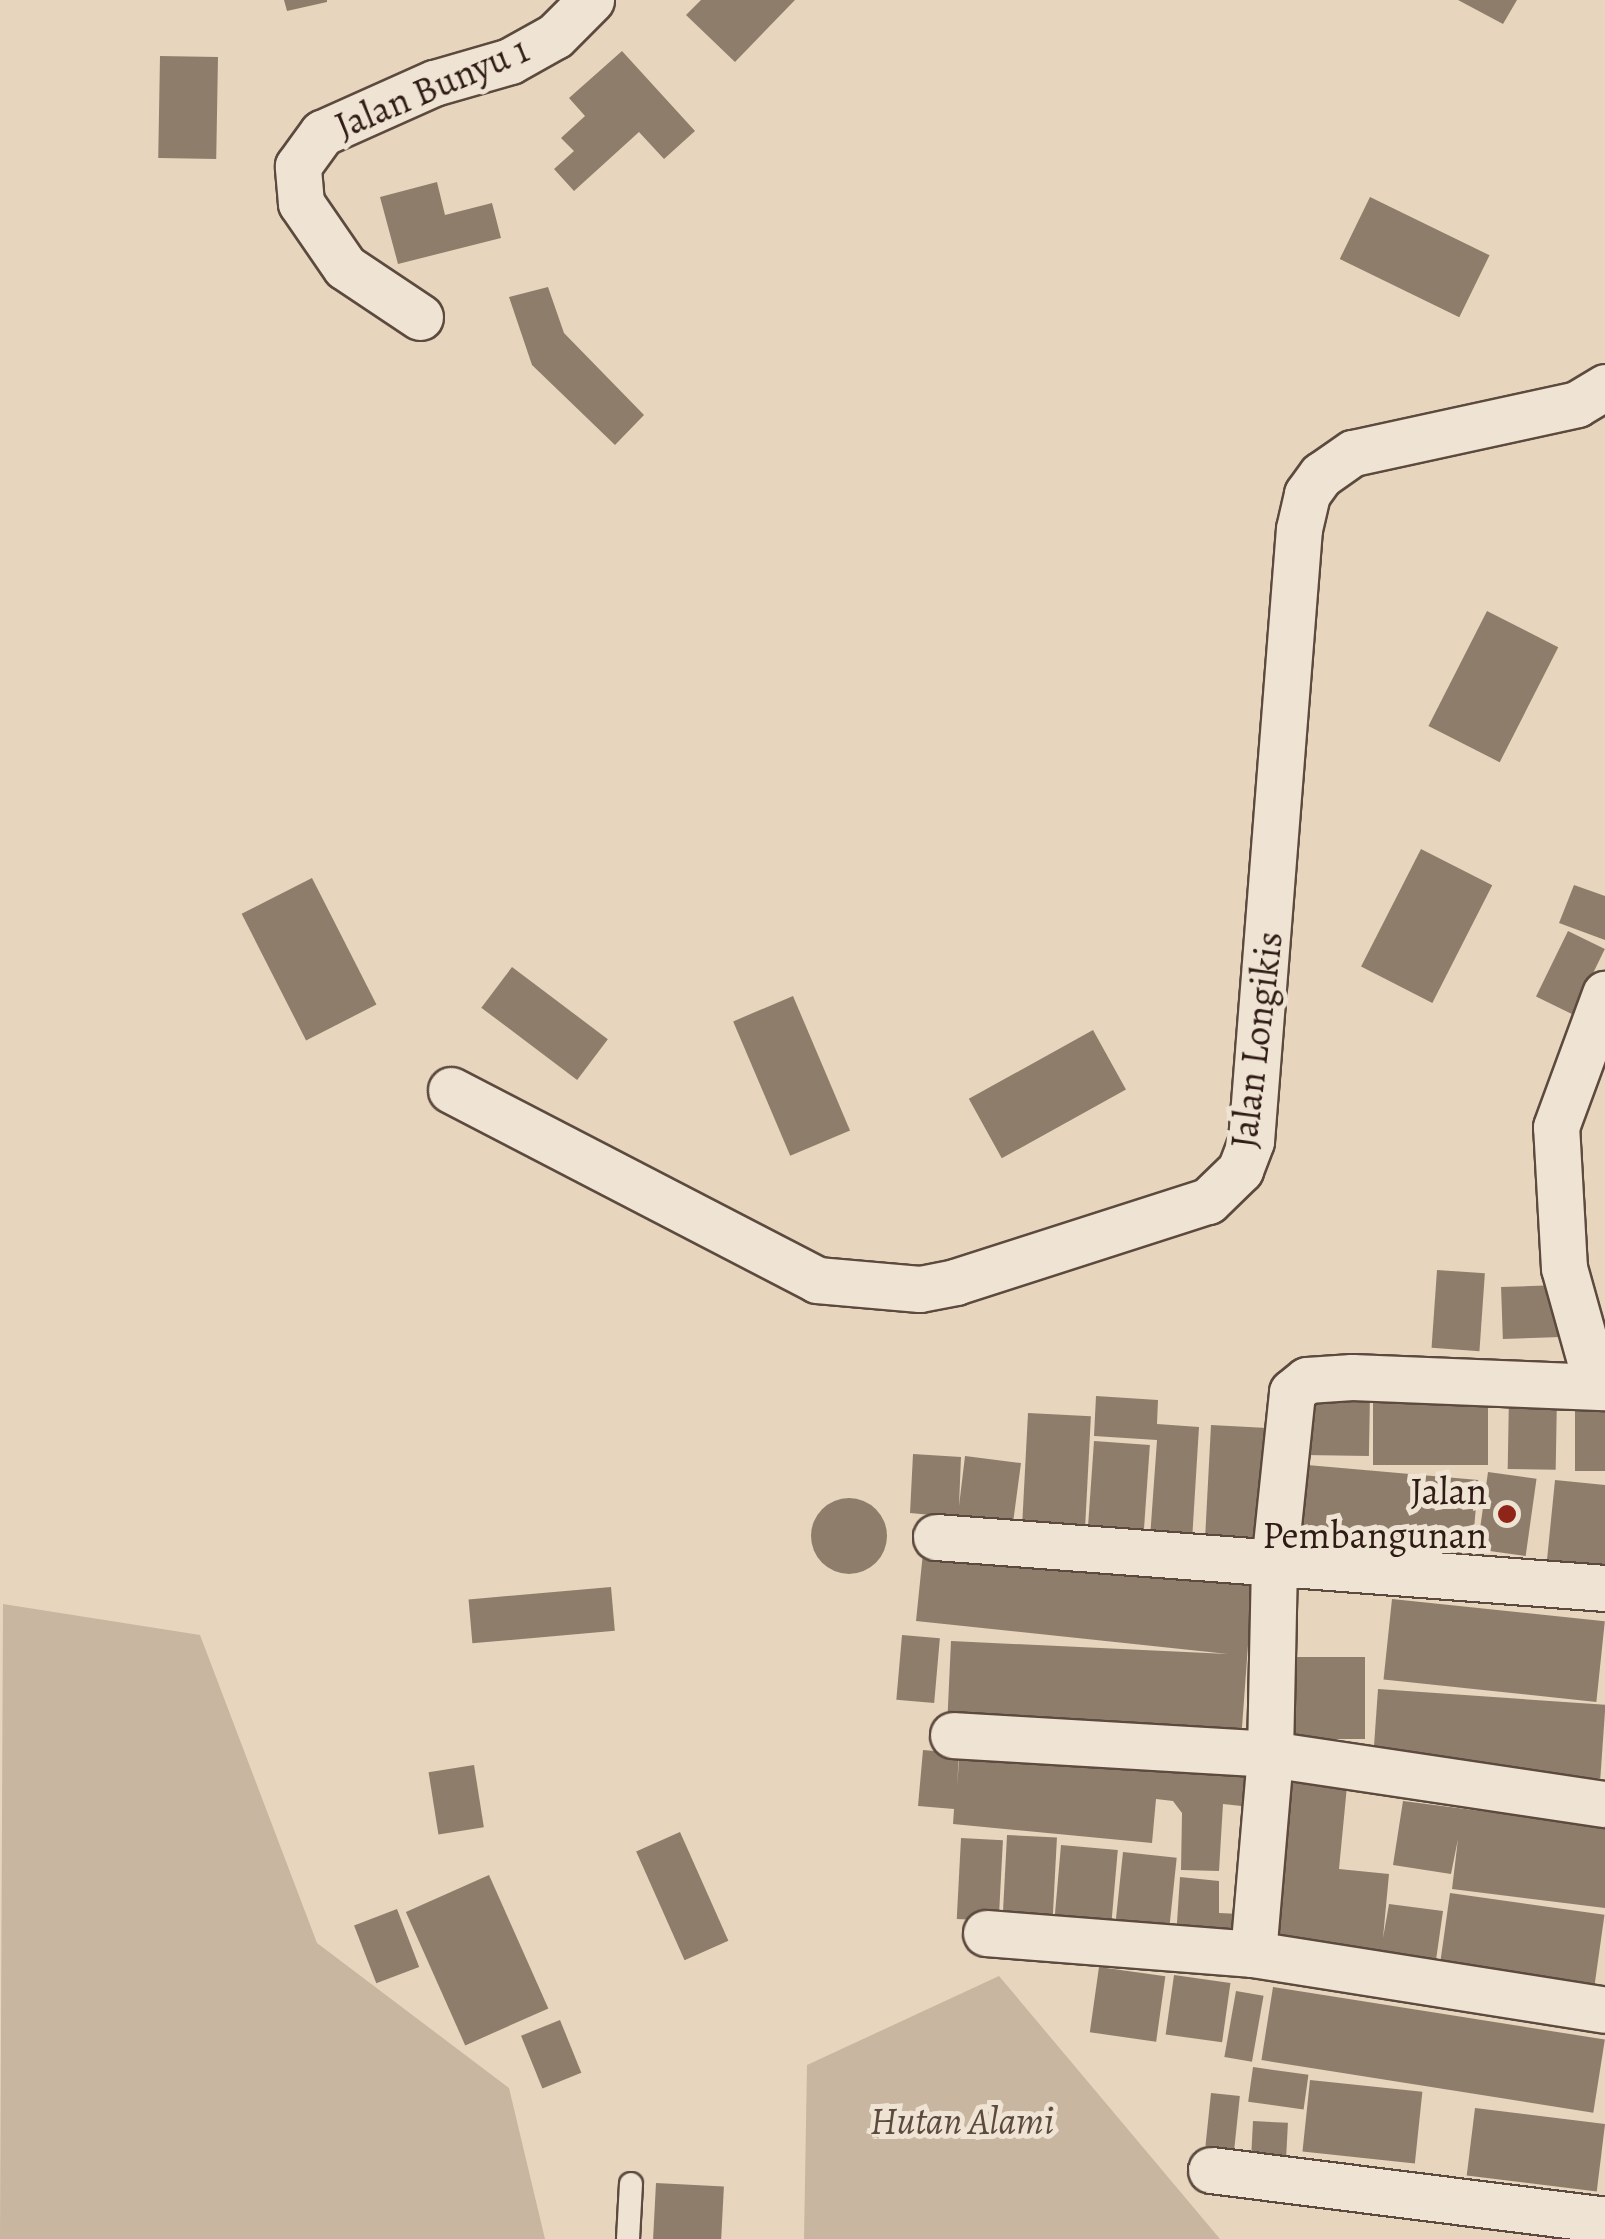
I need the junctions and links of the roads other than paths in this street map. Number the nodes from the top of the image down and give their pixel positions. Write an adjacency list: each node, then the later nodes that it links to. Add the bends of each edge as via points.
1 (591, 0): 2 (street, Jalan Bunyu 1, via 555,36 510,60 434,83 322,133 298,166 301,203 345,267)
2 (420, 317)
3 (1605, 387): 5 (street, Jalan Longikis, via 1578,404 1354,454 1321,474 1307,494 1251,1141 1240,1170 1208,1201 956,1282 920,1289 816,1280)
4 (1605, 994): 6 (street, via 1556,1127 1564,1268)
5 (451, 1090)
6 (1601, 1386): 8 (street, via 1460,1376 1307,1380 1292,1392 1285,1417)
7 (936, 1537): 8 (street)
8 (1274, 1564): 9 (street); 11 (street)
9 (1605, 1588)
10 (953, 1735): 11 (street)
11 (1270, 1754): 12 (street); 14 (street)
12 (1605, 1804)
13 (986, 1933): 14 (street)
14 (1253, 1954): 15 (street)
15 (1605, 2010)
16 (1211, 2170): 18 (street)
17 (631, 2184): 19 (lane)
18 (1605, 2220)
19 (628, 2239)

